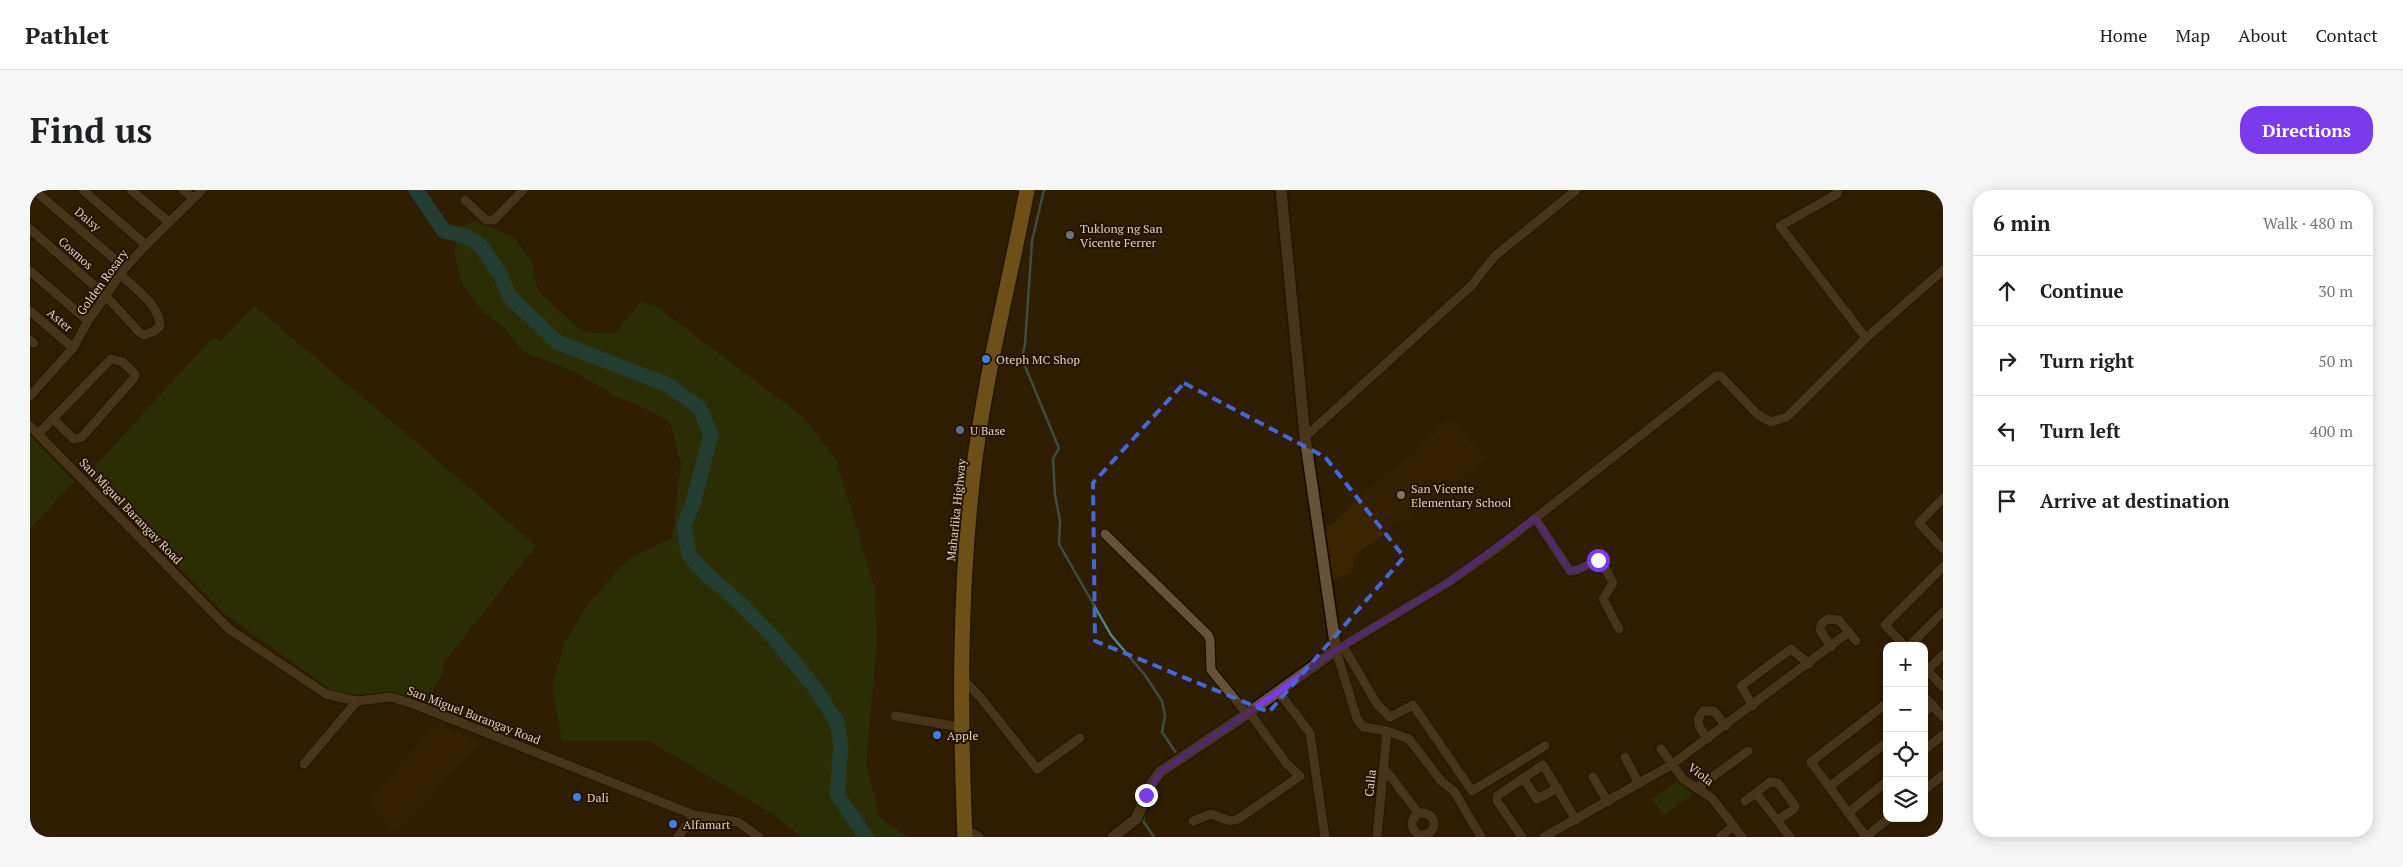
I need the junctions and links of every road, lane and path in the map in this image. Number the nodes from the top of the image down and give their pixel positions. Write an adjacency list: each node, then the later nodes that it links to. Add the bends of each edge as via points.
1 (34, 190): 18 (street, Daisy)
2 (83, 190): 15 (street)
3 (131, 190): 13 (street)
4 (183, 190): 11 (street)
5 (202, 190): 11 (street, Golden Rosary)
6 (523, 190): 12 (street, via 494,220 486,220)
7 (1281, 190): 28 (street)
8 (1576, 190): 28 (street, via 1495,256 1471,286)
9 (1838, 190): 22 (street, via 1837,194 1780,226)
10 (1024, 191): 46 (highway, Maharlika Highway, via 973,475 961,624)
11 (193, 198): 13 (street, Golden Rosary)
12 (465, 200)
13 (169, 222): 15 (street, Golden Rosary)
14 (30, 229): 19 (street, Cosmos)
15 (146, 245): 18 (street, Golden Rosary)
16 (1943, 270): 22 (street)
17 (30, 271): 21 (street)
18 (123, 271): 19 (street, Golden Rosary); 19 (street, Daisy, via 149,302 158,318 158,329 148,334 140,333)
19 (106, 296): 21 (street, Golden Rosary)
20 (30, 311): 23 (street, Aster)
21 (88, 321): 23 (street, Golden Rosary)
22 (1866, 338): 30 (street, via 1787,417 1771,422 1757,414 1721,376 1716,376)
23 (73, 348): 24 (street, Golden Rosary)
24 (30, 396)
25 (53, 419): 25 (street, via 111,359 123,362 135,374 82,438 74,439); 27 (street)
26 (30, 426): 27 (street, San Miguel Barangay Road)
27 (38, 434): 50 (street, San Miguel Barangay Road, via 218,620 326,694)
28 (1305, 437): 41 (street)
29 (1943, 498): 32 (street, via 1918,523)
30 (1535, 518): 35 (street, via 1570,571 1598,560 1602,564 1613,583 1603,599); 41 (street, via 1449,582)
31 (1104, 534): 55 (street, via 1208,634 1211,670)
32 (1941, 544)
33 (1943, 567): 38 (street, via 1885,625)
34 (1943, 612): 39 (street)
35 (1619, 629)
36 (1849, 632): 37 (street); 40 (street); 40 (street, via 1835,618 1824,620 1820,626 1821,634)
37 (1856, 641)
38 (1900, 642)
39 (1914, 642)
40 (1831, 647): 43 (street)
41 (1339, 648): 48 (street); 60 (street, via 1357,719 1363,727); 65 (street, via 1377,704 1390,717 1413,705 1472,791)
42 (1943, 655): 44 (street)
43 (1809, 664): 52 (street); 52 (street, via 1790,649 1741,686)
44 (1928, 667)
45 (1928, 671): 47 (street)
46 (961, 677): 58 (highway, Maharlika Highway); 62 (street, via 1037,769)
47 (1943, 687)
48 (1278, 691): 55 (street); 98 (street, via 1310,733)
49 (1928, 700): 51 (street)
50 (357, 701): 70 (street); 86 (street, San Miguel Barangay Road, via 391,697 416,705)
51 (1933, 705): 54 (street); 57 (street)
52 (1753, 706): 59 (street)
53 (1883, 706): 78 (street, via 1811,762)
54 (1928, 709)
55 (1248, 713): 90 (street, via 1286,763 1300,776 1238,819 1230,821 1211,814); 97 (street, via 1160,772 1136,819)
56 (895, 716): 58 (street)
57 (1943, 717)
58 (960, 726): 94 (highway, Maharlika Highway)
59 (1726, 726): 63 (street); 63 (street, via 1714,711 1703,711 1698,717 1698,725)
60 (1387, 732): 72 (street, Calla); 100 (street, via 1409,739 1442,782 1454,791)
61 (1943, 735): 66 (street)
62 (1080, 738)
63 (1708, 738): 71 (street)
64 (1883, 745): 78 (street)
65 (1545, 746)
66 (1928, 747)
67 (1661, 749): 71 (street, Viola)
68 (1748, 751): 81 (street)
69 (1625, 757): 76 (street)
70 (304, 764)
71 (1671, 765): 76 (street); 81 (street, Viola, via 1683,780)
72 (1385, 769): 87 (street); 99 (street, Calla)
73 (1943, 775): 79 (street)
74 (1593, 776): 84 (street)
75 (1523, 778): 80 (street, via 1537,799); 80 (street, via 1543,765); 101 (street, via 1496,798)
76 (1639, 784): 84 (street)
77 (1883, 784): 85 (street)
78 (1829, 787): 85 (street)
79 (1928, 787)
80 (1558, 788): 88 (street)
81 (1697, 788): 92 (street, Viola, via 1712,798)
82 (1756, 793): 83 (street); 89 (street); 89 (street, via 1770,782 1778,783 1795,806)
83 (1745, 801)
84 (1608, 802): 88 (street)
85 (1848, 813): 106 (street)
86 (694, 814): 95 (street); 96 (street, San Miguel Barangay Road, via 738,822)
87 (1419, 814): 93 (street, via 1432,818); 93 (street, via 1412,822 1415,832)
88 (1576, 820): 102 (street)
89 (1778, 820): 105 (street)
90 (1193, 821)
91 (1885, 822): 106 (street)
92 (1734, 826): 103 (street); 104 (street, Viola)
93 (1434, 834)
94 (970, 835)
95 (678, 837)
96 (759, 837)
97 (1113, 837)
98 (1325, 837)
99 (1376, 837)
100 (1481, 837)
101 (1522, 837)
102 (1544, 837)
103 (1720, 837)
104 (1742, 837)
105 (1790, 837)
106 (1866, 837)

